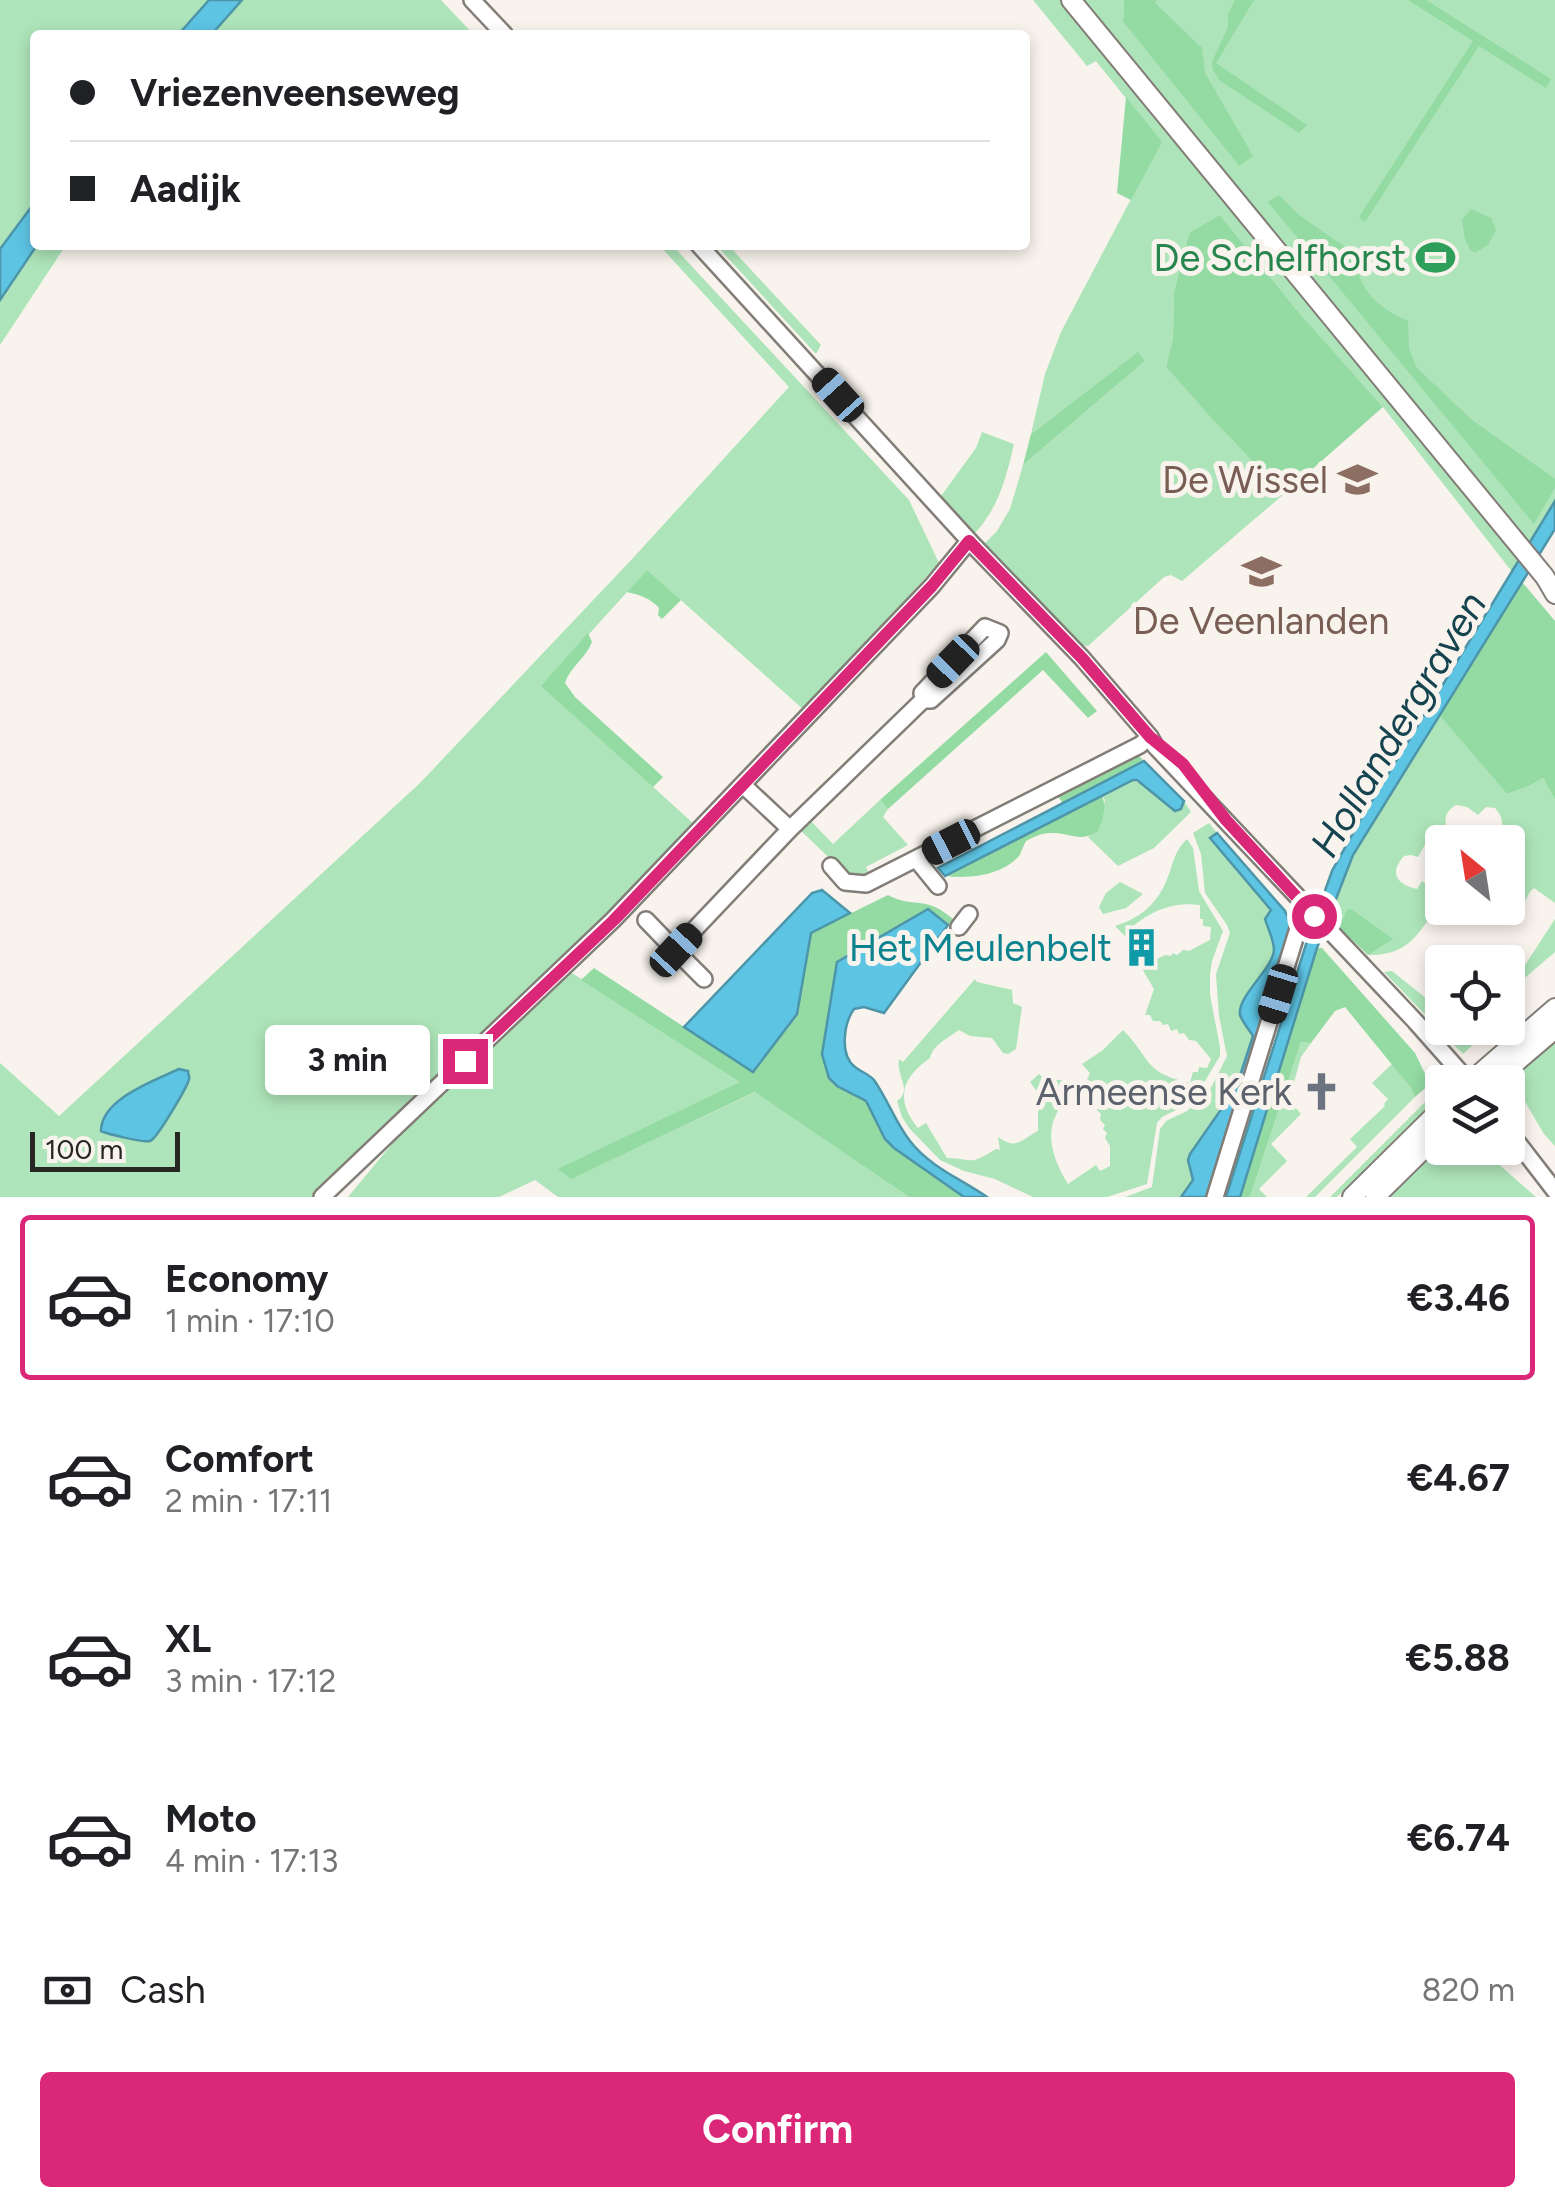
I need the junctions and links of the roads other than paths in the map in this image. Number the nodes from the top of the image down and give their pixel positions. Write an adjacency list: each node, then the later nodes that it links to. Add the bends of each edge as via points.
1 (472, 0): 3 (street)
2 (1071, 0): 6 (main road)
3 (499, 30)
4 (704, 250): 5 (street)
5 (974, 546): 9 (street); 10 (street)
6 (1545, 576): 7 (main road)
7 (1555, 594)
8 (923, 700): 8 (street, via 922,693 985,627 1000,633 931,700); 11 (street)
9 (1150, 737): 12 (street); 15 (street)
10 (743, 785): 11 (street); 28 (street, via 614,920)
11 (790, 830): 17 (street)
12 (916, 859): 13 (street, via 866,884 845,882); 14 (street)
13 (831, 866)
14 (938, 886)
15 (1311, 912): 21 (street); 29 (street, via 1300,922)
16 (646, 920): 17 (street)
17 (676, 950): 18 (street)
18 (704, 979)
19 (1555, 1008): 22 (main road)
20 (1555, 1029): 23 (main road)
21 (1454, 1065)
22 (1489, 1065)
23 (1514, 1065)
24 (1425, 1125): 30 (main road)
25 (1425, 1148): 31 (main road)
26 (1525, 1152): 27 (street)
27 (1555, 1191)
28 (322, 1197)
29 (1215, 1197)
30 (1352, 1197)
31 (1376, 1197)

